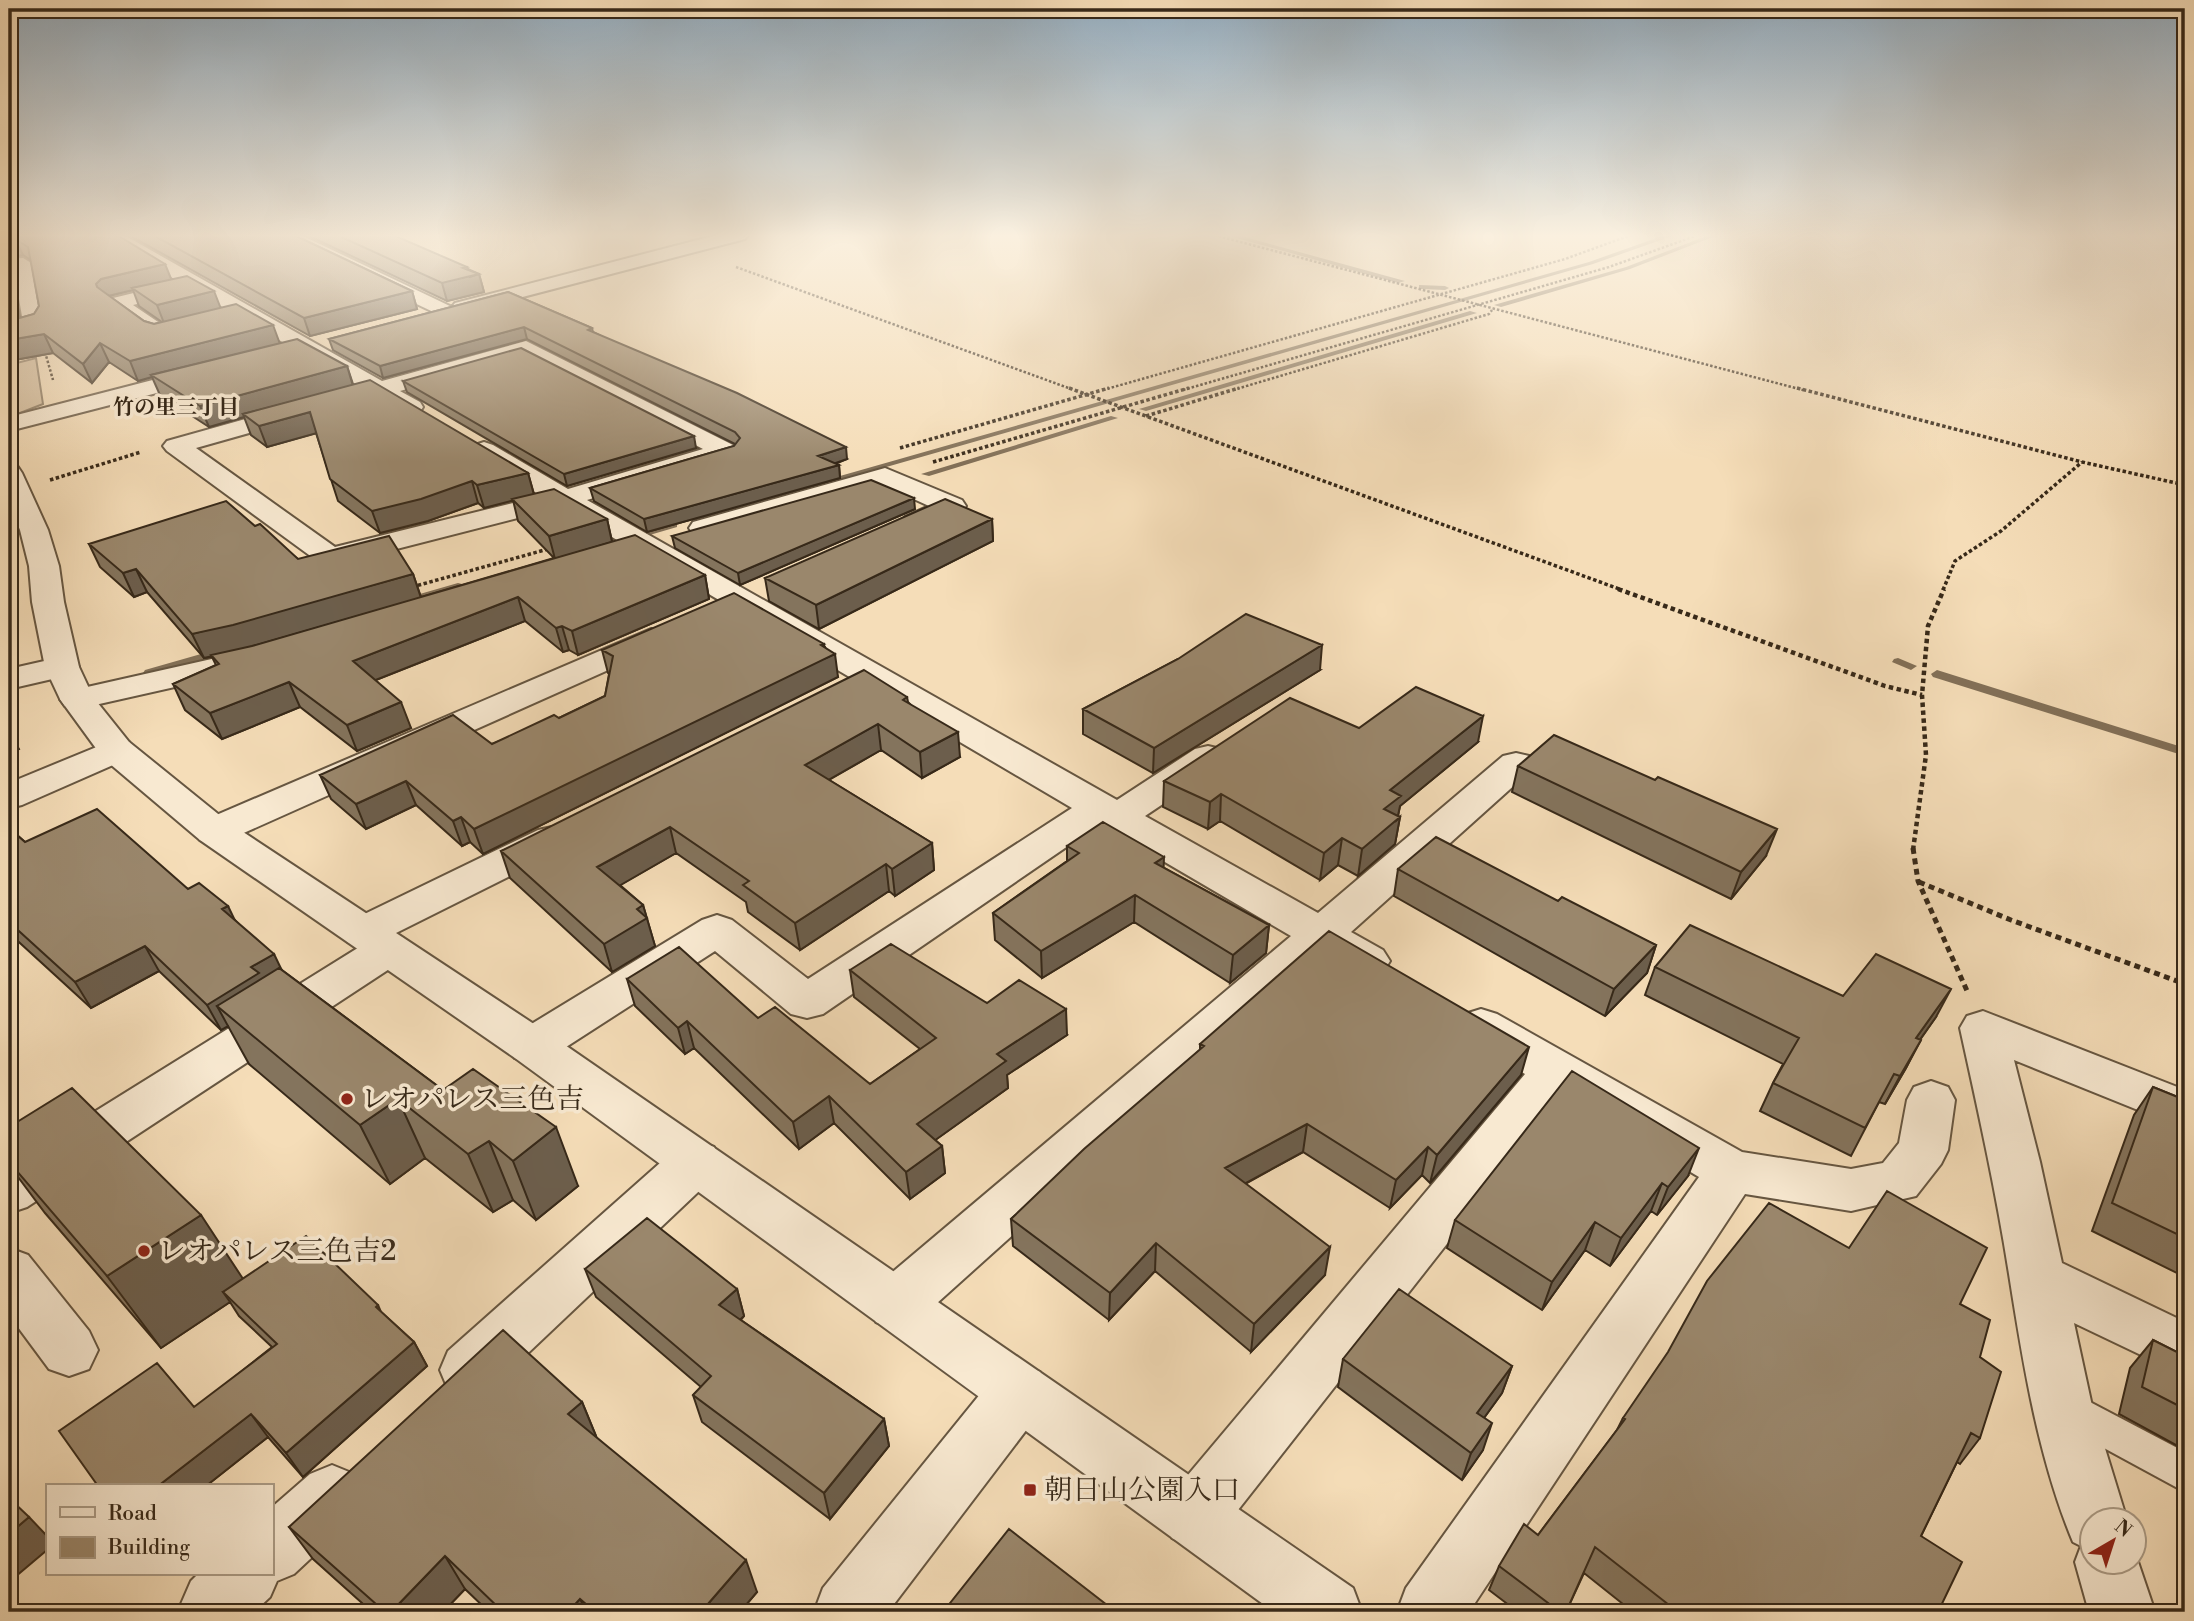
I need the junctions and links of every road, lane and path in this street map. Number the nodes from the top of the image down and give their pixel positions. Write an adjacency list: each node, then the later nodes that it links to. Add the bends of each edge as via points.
1 (31, 311): 13 (street)
2 (128, 311): 10 (street, via 161,333)
3 (443, 311): 11 (street)
4 (451, 311): 11 (street)
5 (855, 311): 21 (path)
6 (1379, 311): 21 (path)
7 (1461, 311): 22 (path)
8 (1491, 311): 24 (path)
9 (1495, 311): 29 (path)
10 (247, 312): 16 (street)
11 (446, 312): 12 (street)
12 (408, 321)
13 (34, 325): 14 (street); 20 (path)
14 (9, 333)
15 (332, 341): 16 (street)
16 (306, 348): 17 (street); 19 (street)
17 (279, 355)
18 (225, 368): 25 (street)
19 (380, 389): 23 (street); 27 (street); 34 (street, via 526,348 726,451)
20 (55, 390)
21 (1084, 394): 22 (path); 28 (path)
22 (1121, 408): 24 (path); 31 (path)
23 (426, 416)
24 (1145, 416): 44 (path, via 1872,682)
25 (9, 424)
26 (461, 436): 34 (street)
27 (176, 446): 32 (path); 34 (street, via 330,557)
28 (896, 449)
29 (2082, 462): 33 (path); 44 (path, via 2001,531 1955,561 1928,626)
30 (9, 473): 42 (street, via 34,530)
31 (885, 476): 35 (street, via 952,506); 36 (street)
32 (50, 480)
33 (2185, 485)
34 (565, 498): 36 (street)
35 (890, 534)
36 (626, 541): 37 (path); 38 (street)
37 (408, 589)
38 (753, 594): 40 (street); 51 (street)
39 (288, 650): 42 (street)
40 (872, 676): 43 (street); 49 (street)
41 (9, 679): 42 (street)
42 (69, 683): 46 (street)
43 (835, 695)
44 (1922, 695): 52 (path, via 1926,755 1913,851)
45 (1240, 736): 49 (street)
46 (116, 750): 48 (street); 51 (street)
47 (1516, 764): 53 (street)
48 (9, 797)
49 (1109, 811): 53 (street); 57 (street, via 807,1002 717,930)
50 (587, 822): 54 (street)
51 (214, 831): 54 (street)
52 (1918, 881): 55 (path); 56 (path)
53 (1321, 933): 58 (street); 66 (street)
54 (376, 940): 57 (street); 63 (street)
55 (2185, 984)
56 (1983, 1028): 60 (street); 65 (street)
57 (531, 1046): 61 (street)
58 (1556, 1070): 62 (street); 75 (street)
59 (1931, 1100): 62 (street, via 1923,1150 1898,1181 1851,1190)
60 (2185, 1110)
61 (696, 1162): 66 (street); 70 (street)
62 (1732, 1171): 80 (street)
63 (9, 1192)
64 (9, 1272): 67 (street)
65 (2037, 1278): 68 (street); 71 (street)
66 (896, 1304): 69 (street)
67 (69, 1350)
68 (2185, 1350)
69 (1019, 1392): 75 (street); 78 (street)
70 (432, 1404)
71 (2062, 1406): 73 (lane); 74 (street)
72 (372, 1459): 76 (street)
73 (2185, 1473)
74 (2091, 1506)
75 (1194, 1516): 79 (street)
76 (273, 1549)
77 (2111, 1576): 81 (street)
78 (847, 1612)
79 (1329, 1612)
80 (1430, 1612)
81 (2122, 1612)

